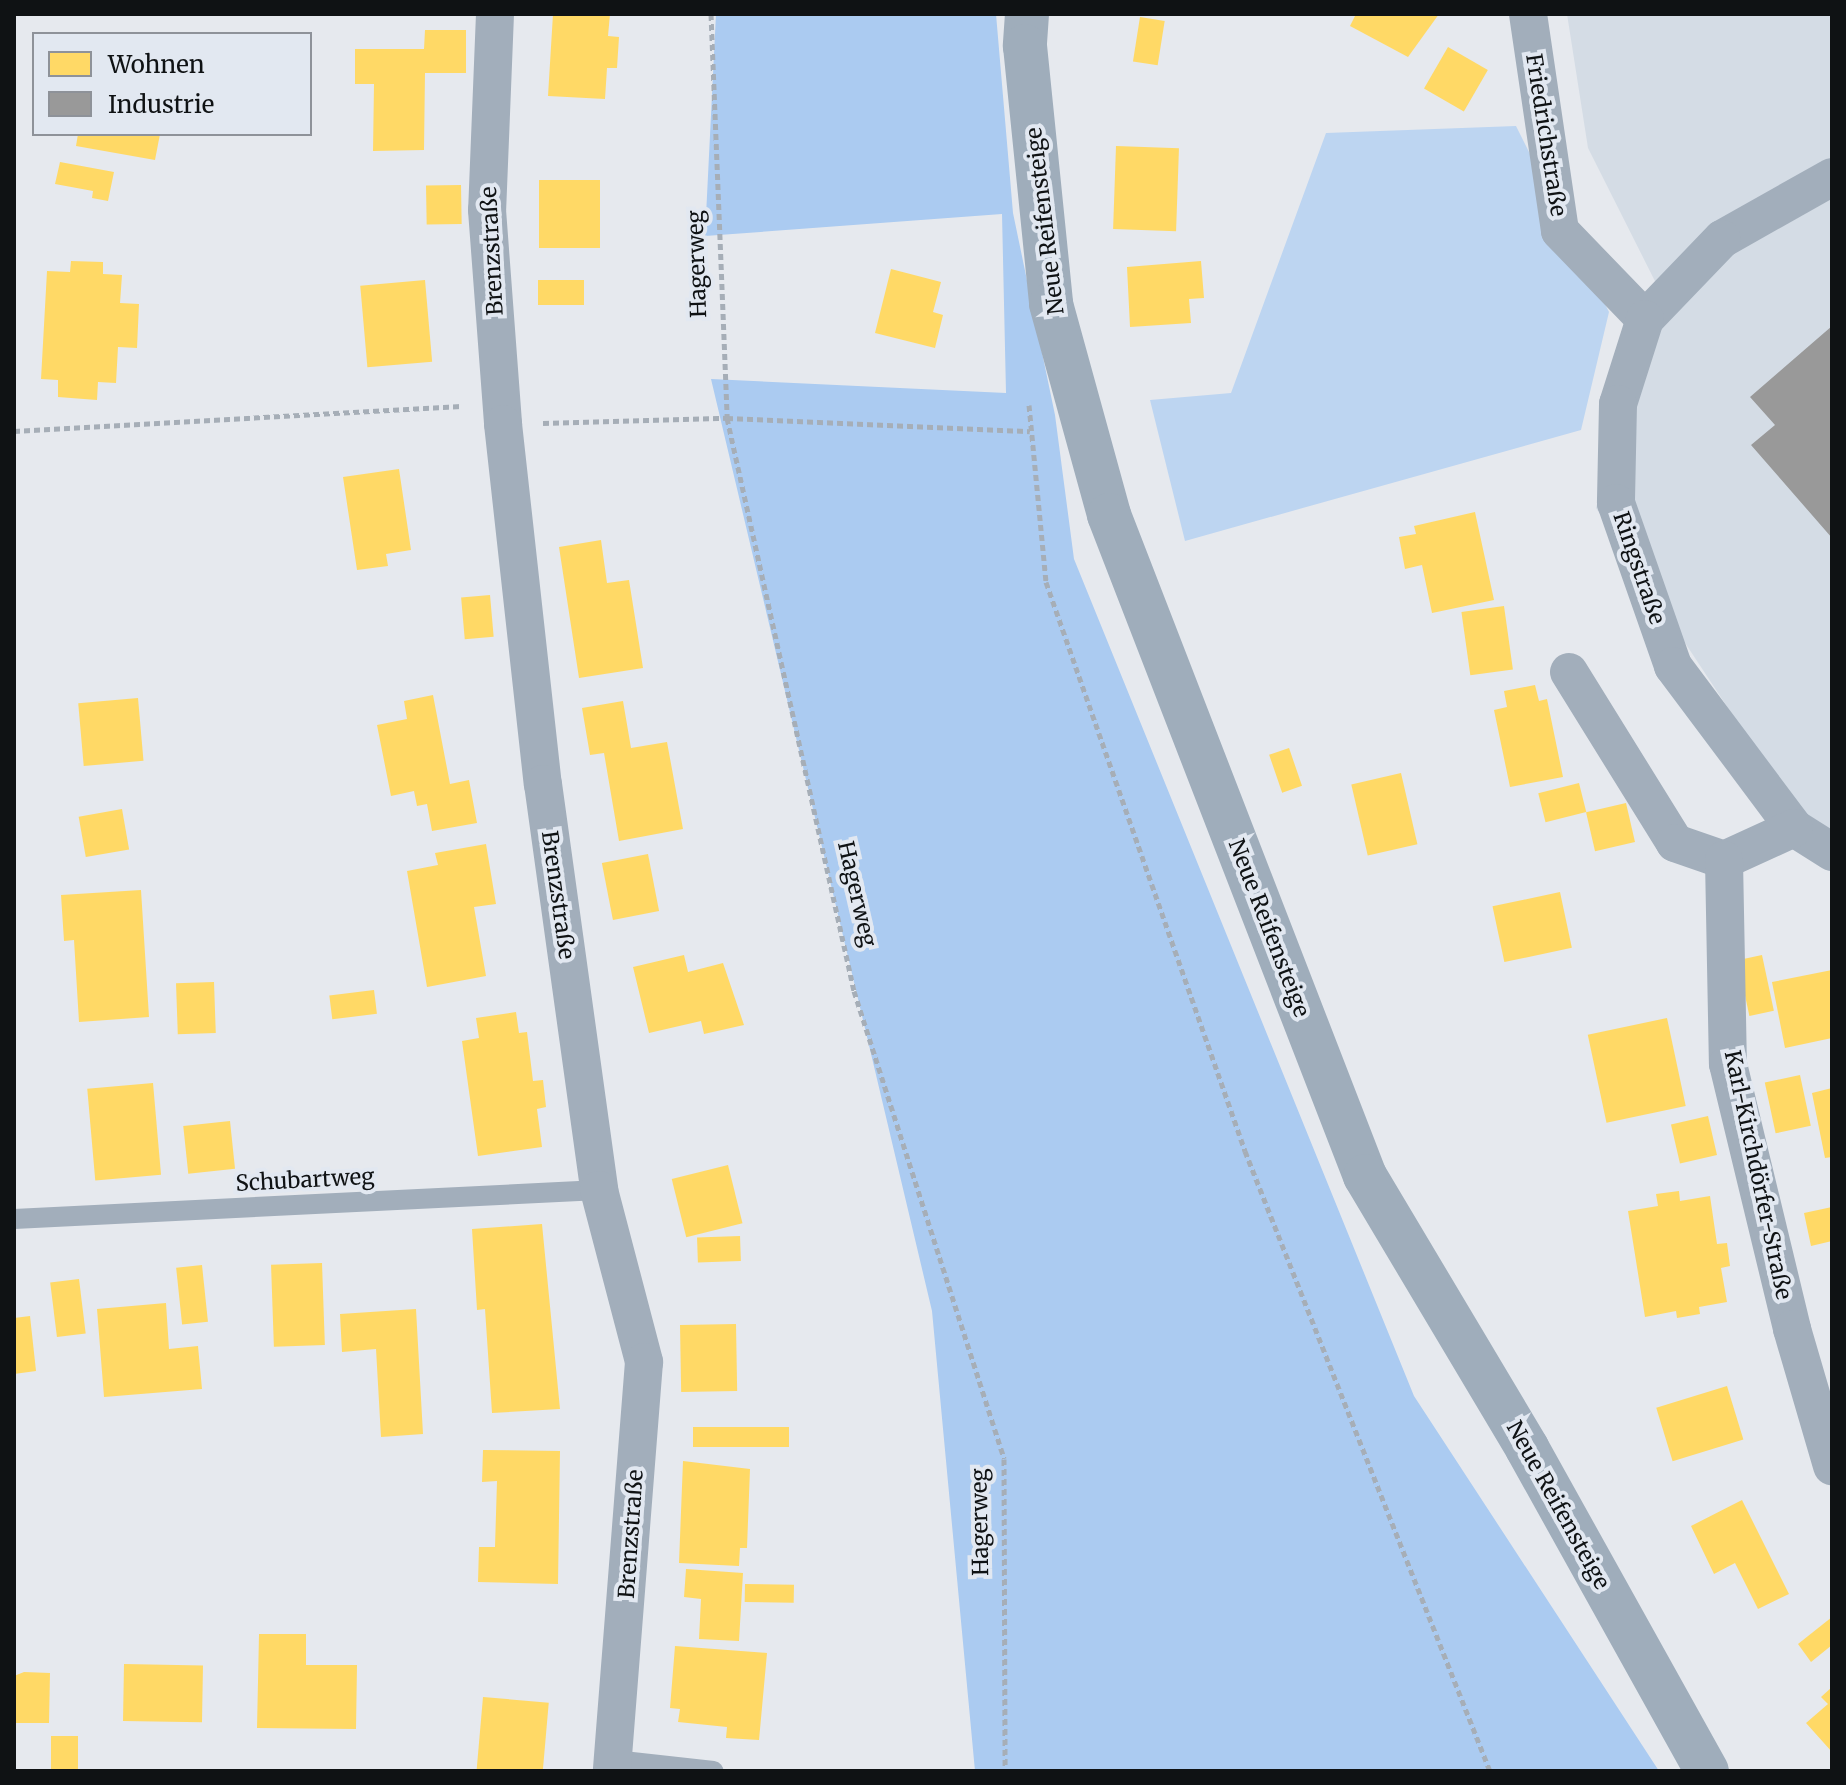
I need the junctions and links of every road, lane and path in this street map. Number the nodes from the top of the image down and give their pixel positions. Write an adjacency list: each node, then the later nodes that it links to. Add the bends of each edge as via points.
1 (495, 14): 9 (street, Brenzstraße, via 487,210)
2 (711, 14): 8 (path, Hagerweg)
3 (1027, 14): 22 (main road, Neue Reifensteige, via 1025,46 1051,304 1109,515 1365,1176 1527,1448)
4 (1528, 14): 6 (street, Friedrichstraße, via 1560,231)
5 (1832, 177): 6 (street, Ringstraße, via 1722,239)
6 (1645, 319): 12 (street, Ringstraße, via 1618,404 1616,503 1673,666)
7 (464, 406): 10 (path)
8 (727, 418): 9 (path); 20 (path, Hagerweg, via 854,991 1004,1459); 21 (path, via 1030,431 1046,582 1245,1151)
9 (503, 424): 15 (street, Brenzstraße, via 543,784)
10 (14, 431)
11 (1569, 672): 14 (street, via 1675,843)
12 (1794, 828): 13 (street, Ringstraße); 14 (street)
13 (1832, 852)
14 (1724, 860): 17 (street, Karl-Kirchdörfer-Straße, via 1728,1064 1792,1329)
15 (599, 1190): 16 (lane, Schubartweg); 18 (street, Brenzstraße, via 644,1362)
16 (14, 1219)
17 (1832, 1466)
18 (613, 1766): 19 (lane)
19 (713, 1771)
20 (1005, 1771)
21 (1490, 1771)
22 (1707, 1771)

